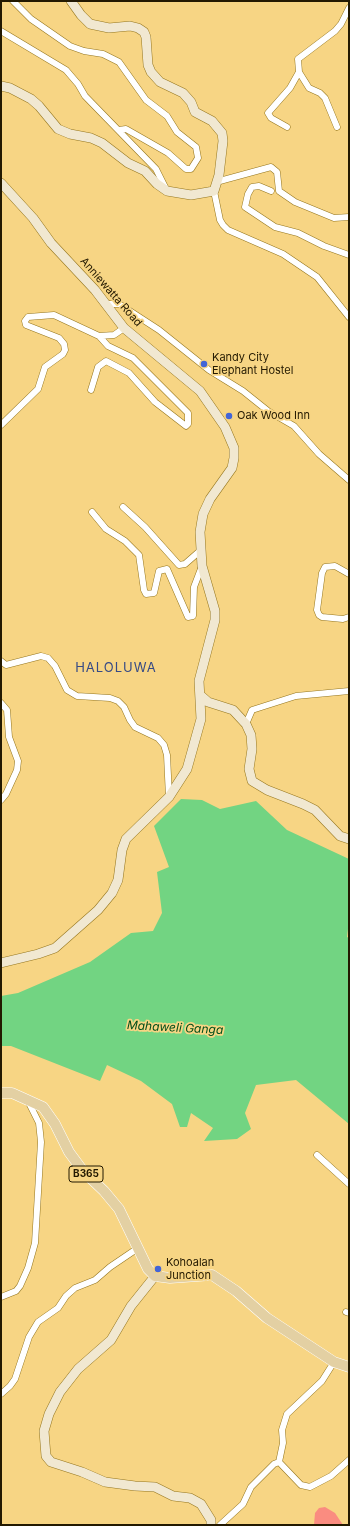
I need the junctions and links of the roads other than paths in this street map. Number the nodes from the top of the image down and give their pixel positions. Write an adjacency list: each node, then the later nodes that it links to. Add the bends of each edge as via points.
1 (13, 1): 9 (street, via 31,19 70,46 103,54 119,62 146,100 167,116 177,132 196,148 198,158 191,169 186,169 168,153 126,128)
2 (71, 1): 11 (street, via 90,24 109,28 130,26 144,32 151,72 160,82 183,93 195,112 212,121 222,133)
3 (349, 8): 5 (street, via 335,31 298,59)
4 (1, 31): 9 (street, via 66,70 85,96)
5 (299, 72): 7 (street, via 290,88 268,113 271,118); 8 (street, via 309,88 325,98)
6 (1, 86): 12 (street, via 31,99 58,129 91,138 102,144 128,163 145,171)
7 (287, 127)
8 (337, 127)
9 (118, 130): 12 (street, via 156,169)
10 (1, 183): 16 (street, Anniewatta Road)
11 (215, 187): 12 (street, via 191,194); 14 (street, via 272,168 277,172 279,191 295,202 334,218); 17 (street, via 220,220 228,230 283,254 318,277)
12 (167, 191)
13 (271, 191): 15 (street, via 259,186 252,188 245,207 274,227 298,233)
14 (349, 217)
15 (349, 255)
16 (105, 304): 18 (street, Anniewatta Road); 22 (street, via 119,304 146,321 209,370 294,426 319,454)
17 (349, 317)
18 (124, 328): 19 (street, via 114,335); 25 (street, Anniewatta Road, via 200,391 225,427 234,448 232,468 210,499 203,514)
19 (99, 336): 20 (street, via 108,346 133,358 188,413 188,424 186,426 155,402 129,372 106,361 98,367); 21 (street, via 54,315 28,317 26,325 59,338 65,350 45,366 38,389)
20 (91, 390)
21 (1, 425)
22 (349, 480)
23 (123, 507): 25 (street, via 179,565 185,564)
24 (92, 512): 26 (street, via 106,529 125,541 139,555 146,594 154,593 159,571 167,569 188,617 193,616 194,587)
25 (201, 550): 26 (street, Anniewatta Road)
26 (202, 566): 31 (street, Anniewatta Road, via 215,611 215,620 199,681)
27 (349, 574): 28 (street, via 335,566 325,567 317,610 322,617)
28 (349, 617)
29 (1, 661): 34 (street, via 6,665 41,656 48,658 67,690 77,696 110,698 118,701 135,727 158,738 164,745 167,755)
30 (349, 691): 33 (street, via 296,696 252,710)
31 (200, 696): 33 (street, via 208,702 232,710); 34 (street, Anniewatta Road, via 200,719 187,769)
32 (1, 703): 35 (street, via 7,710 9,737 18,761 17,770)
33 (246, 724): 36 (street, via 251,736 249,769 252,781 315,810 340,836)
34 (169, 797): 37 (street, Anniewatta Road, via 126,839 118,880 112,893 98,910 55,948)
35 (1, 800)
36 (349, 838)
37 (1, 963)
38 (1, 1093): 39 (main road, B365, via 12,1093)
39 (27, 1099): 42 (main road, B365, via 43,1107 83,1171 119,1209); 44 (street, via 39,1123 41,1142 35,1243 20,1286 16,1291)
40 (316, 1155): 41 (street)
41 (349, 1184)
42 (138, 1248): 43 (main road, B365, via 148,1269); 47 (street, via 95,1280 75,1288 58,1308 38,1322 29,1337 15,1379)
43 (155, 1276): 45 (main road, via 170,1278 212,1275 236,1291 267,1318); 50 (street, via 131,1306 110,1340 78,1369 60,1392 48,1414 44,1431 46,1456 51,1462 105,1482 155,1487 173,1496 190,1498 201,1504 211,1520)
44 (1, 1297)
45 (334, 1362): 46 (main road); 49 (street, via 322,1381 287,1414 282,1430 283,1443)
46 (349, 1368)
47 (1, 1394)
48 (349, 1460): 49 (street, via 331,1476 310,1487 301,1485)
49 (279, 1462): 51 (street, via 251,1487 243,1504)
50 (211, 1525)
51 (220, 1525)

